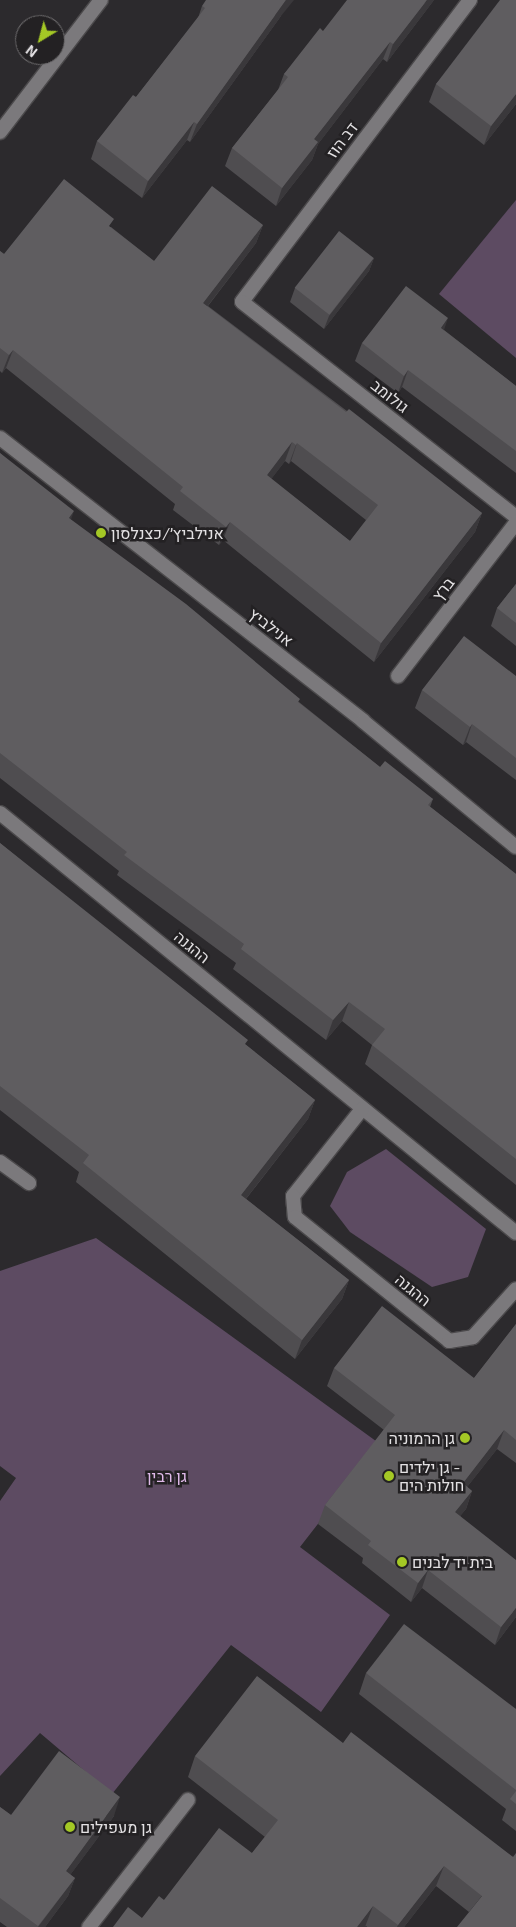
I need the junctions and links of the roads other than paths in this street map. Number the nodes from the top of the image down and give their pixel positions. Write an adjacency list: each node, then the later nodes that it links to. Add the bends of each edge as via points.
1 (101, 0): 3 (street)
2 (470, 0): 6 (street, דב הוז)
3 (48, 68): 4 (street); 5 (street)
4 (0, 116)
5 (0, 132)
6 (242, 302): 8 (street, גולומב)
7 (0, 438): 12 (street, אנילביץ, via 363,721)
8 (516, 517)
9 (516, 523): 10 (street, ברץ)
10 (398, 676)
11 (0, 813): 13 (street, ההגנה)
12 (516, 847)
13 (362, 1109): 16 (street, ההגנה); 17 (street, ההגנה, via 293,1196 295,1217 449,1342 474,1337)
14 (0, 1162): 15 (street)
15 (29, 1183)
16 (516, 1233)
17 (516, 1289)
18 (188, 1800): 19 (street)
19 (89, 1927)

